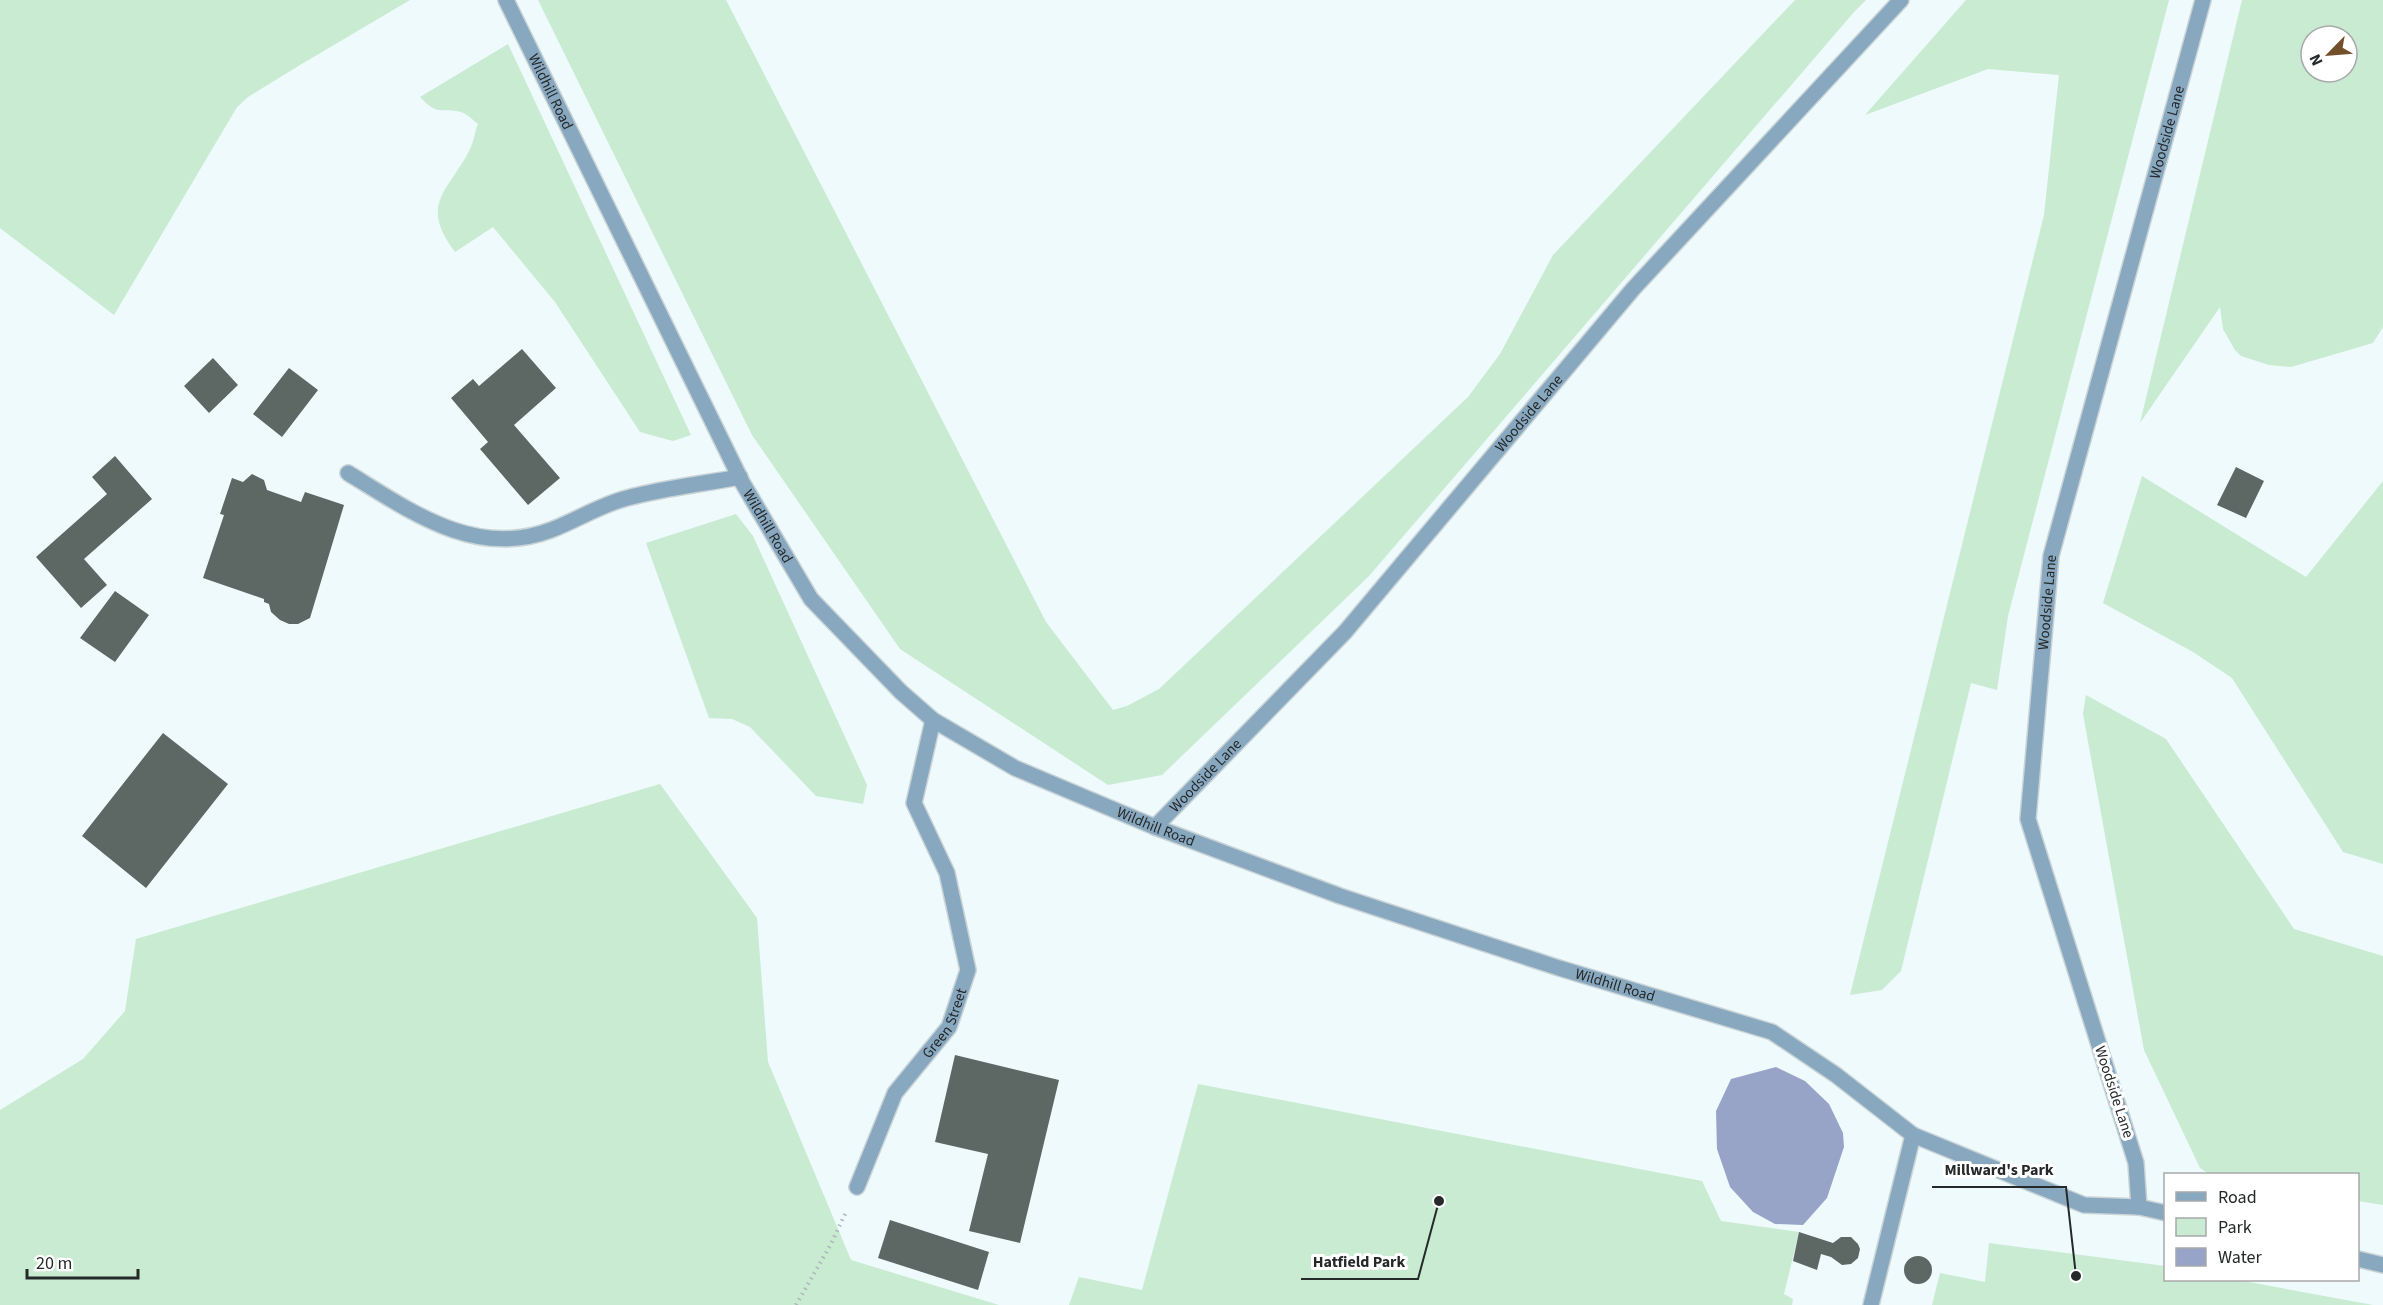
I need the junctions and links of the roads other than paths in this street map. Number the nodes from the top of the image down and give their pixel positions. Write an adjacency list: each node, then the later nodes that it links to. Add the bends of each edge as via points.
1 (506, 0): 5 (street, Wildhill Road)
2 (1901, 0): 7 (street, Woodside Lane, via 1633,289 1345,632)
3 (2204, 0): 10 (street, Woodside Lane, via 2051,556 2028,819 2136,1163)
4 (348, 473): 5 (street, via 440,527 471,535 513,538 550,531 629,497)
5 (740, 477): 6 (street, Wildhill Road, via 811,599)
6 (933, 720): 7 (street, Wildhill Road, via 1015,768); 9 (street, Green Street, via 914,803 947,873 968,970 949,1027 895,1093)
7 (1155, 827): 8 (street, Wildhill Road, via 1362,903 1772,1032 1836,1075)
8 (1913, 1135): 10 (street, Wildhill Road, via 2084,1205); 14 (street)
9 (857, 1187)
10 (2139, 1207): 11 (street, Wildhill Road)
11 (2164, 1213)
12 (2359, 1259): 13 (street)
13 (2383, 1265)
14 (1871, 1305)

